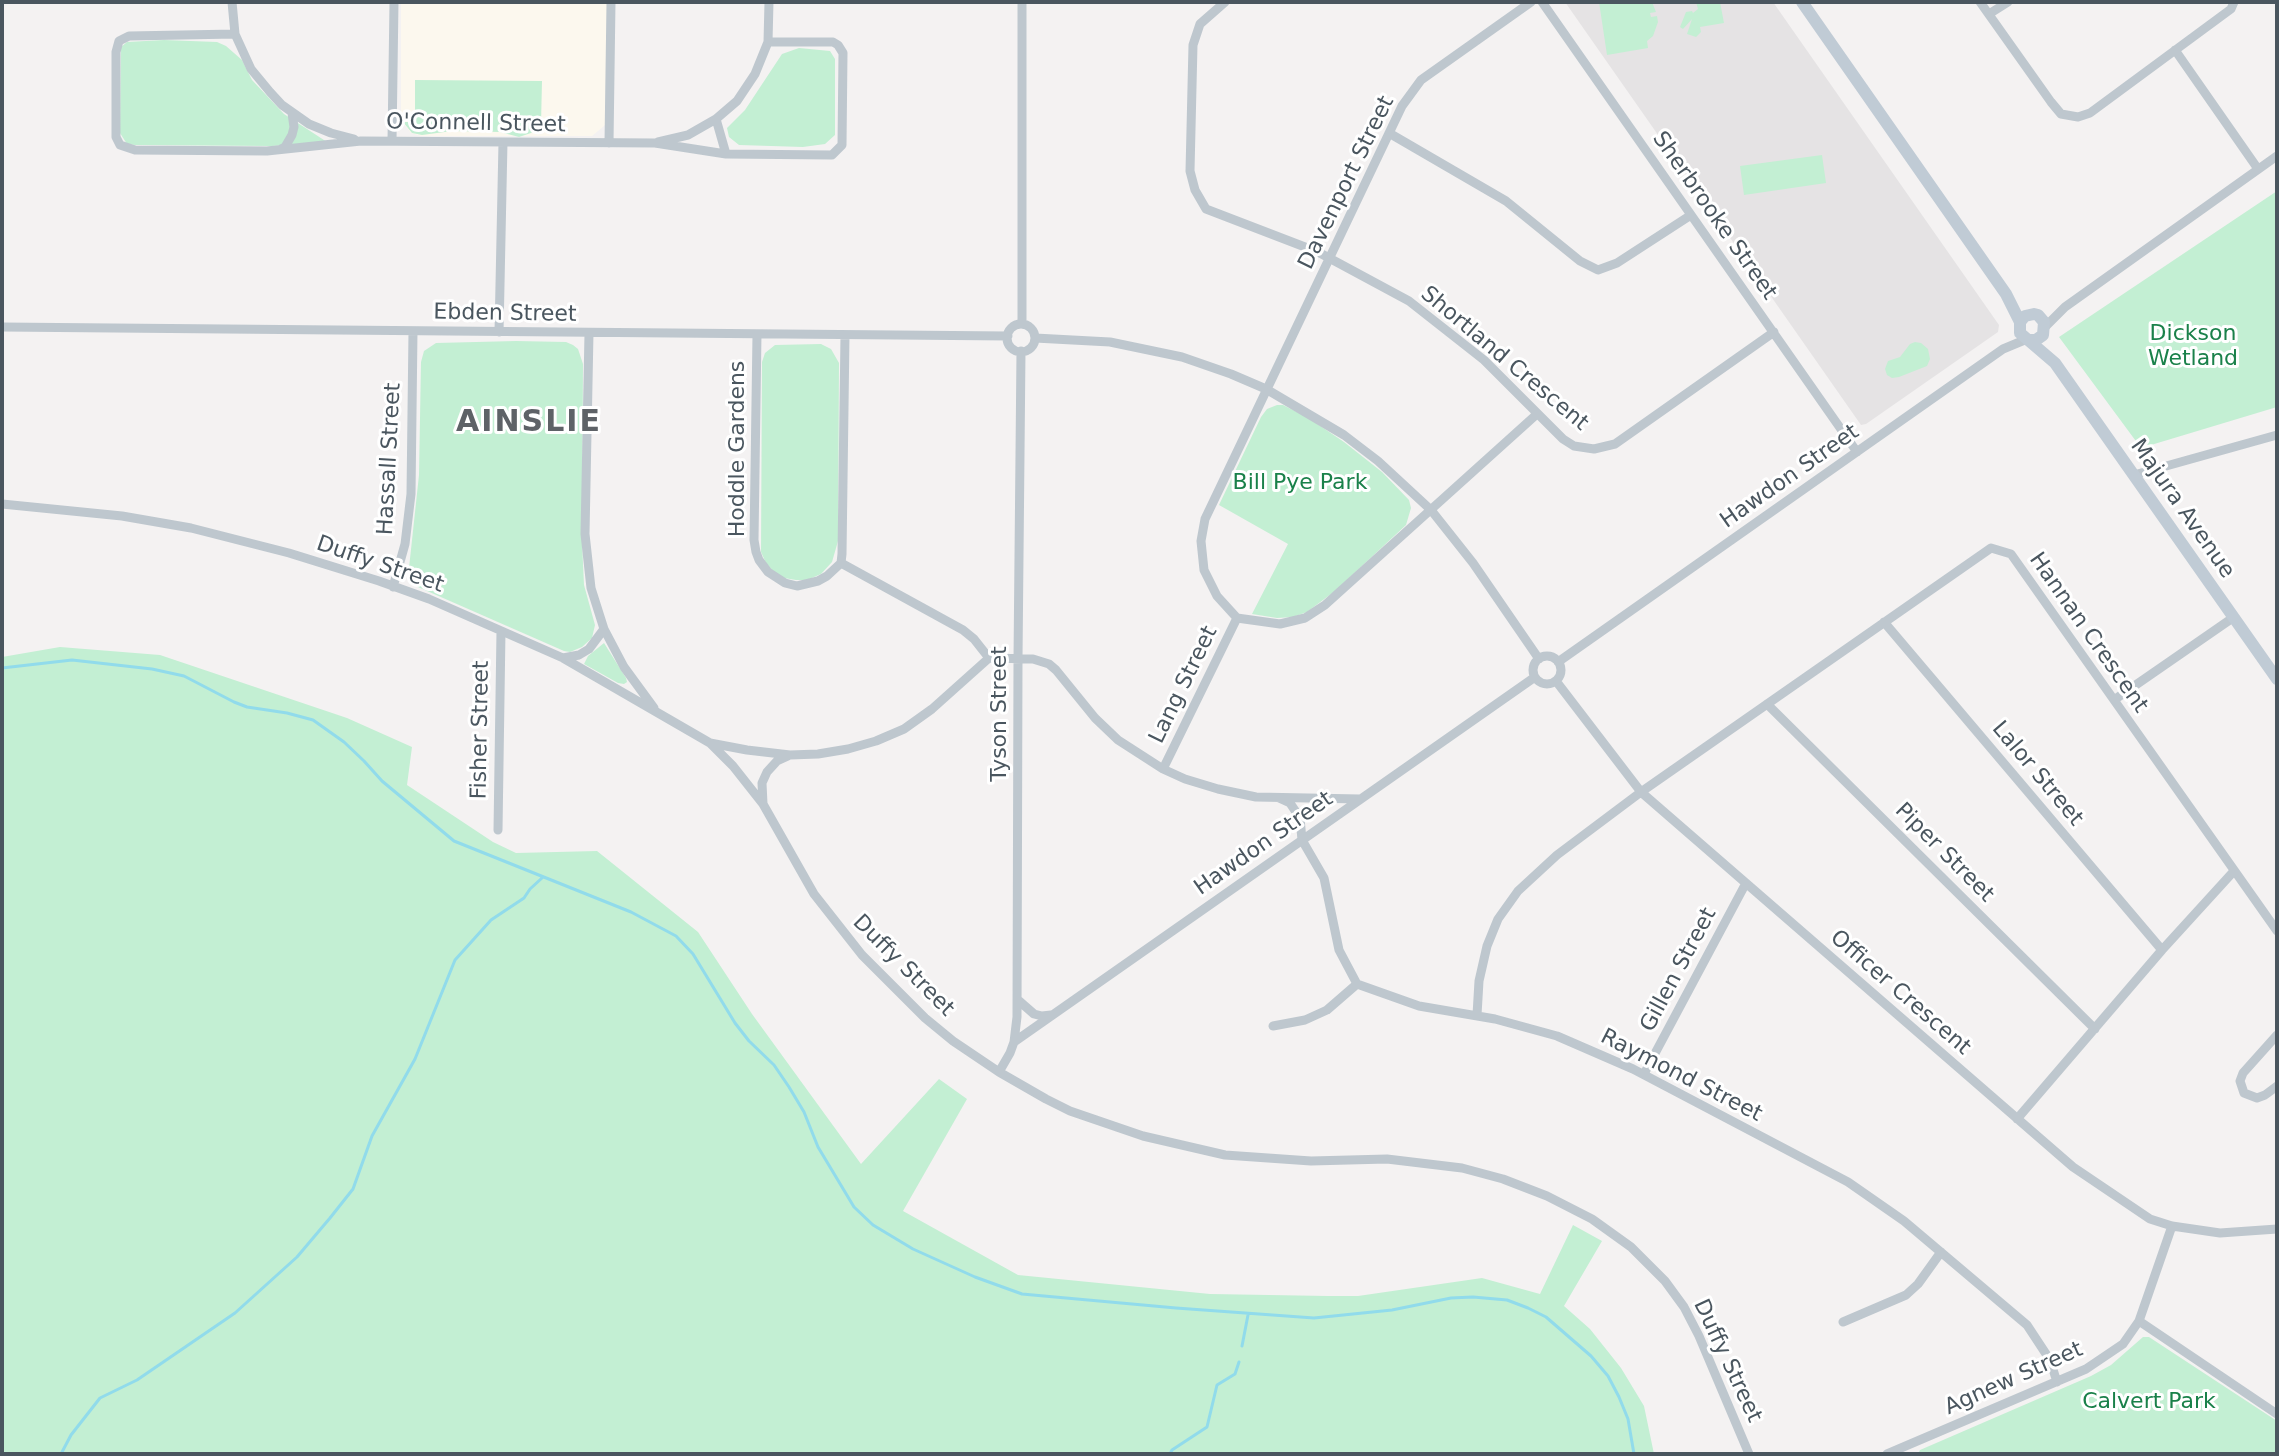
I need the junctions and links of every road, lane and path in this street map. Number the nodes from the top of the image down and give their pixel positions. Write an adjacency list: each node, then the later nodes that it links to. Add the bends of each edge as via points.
1 (232, 2): 14 (street)
2 (394, 2): 21 (street)
3 (611, 2): 23 (street)
4 (769, 2): 15 (street)
5 (1022, 2): 33 (street)
6 (1225, 2): 30 (street, Shortland Crescent, via 1200,24 1193,45 1190,171 1195,190 1206,209)
7 (1531, 2): 19 (street, Davenport Street, via 1421,80)
8 (1542, 2): 29 (street, Sherbrooke Street)
9 (1802, 2): 31 (main road, Majura Avenue)
10 (1980, 2): 13 (street)
11 (2008, 2): 13 (street)
12 (2234, 2): 16 (street)
13 (1989, 14): 16 (street, via 2061,114 2090,113)
14 (235, 34): 17 (street, via 251,69); 25 (street, O'Connell Street, via 129,36 119,41 116,137 120,145 135,150)
15 (768, 42): 18 (street, via 737,101); 26 (street, O'Connell Street, via 838,45 843,53 842,145 832,155)
16 (2175, 50): 28 (street)
17 (292, 113): 20 (street); 25 (street, via 292,135)
18 (716, 119): 24 (street, via 688,135); 26 (street)
19 (1389, 133): 29 (street, via 1506,201 1598,270); 30 (street, Davenport Street)
20 (361, 141): 21 (street, O'Connell Street); 25 (street, O'Connell Street)
21 (392, 141): 22 (street, O'Connell Street)
22 (503, 142): 23 (street, O'Connell Street); 36 (street)
23 (609, 143): 24 (street, O'Connell Street)
24 (655, 143): 26 (street, O'Connell Street)
25 (278, 151)
26 (726, 154)
27 (2277, 156): 28 (street)
28 (2258, 169): 32 (street)
29 (1691, 215): 37 (street, Sherbrooke Street)
30 (1330, 258): 46 (street, Davenport Street); 47 (street, Shortland Crescent, via 1409,301 1484,360)
31 (2006, 294): 32 (main road, Majura Avenue); 38 (main road, Majura Avenue)
32 (2041, 322): 38 (main road, via 2040,338); 38 (main road, via 2025,316); 45 (main road, Majura Avenue)
33 (1022, 324): 42 (street); 43 (street)
34 (2, 327): 35 (street, Ebden Street)
35 (413, 331): 36 (street, Ebden Street); 54 (street, Hassall Street, via 411,494)
36 (499, 332): 39 (street, Ebden Street)
37 (1774, 332): 47 (street, Shortland Crescent, via 1615,444 1574,446); 49 (street, Sherbrooke Street)
38 (2024, 332): 45 (main road, Majura Avenue); 49 (street, Hawdon Street)
39 (589, 333): 40 (street, Ebden Street); 58 (street, via 586,548)
40 (757, 334): 41 (street, Ebden Street); 53 (street, Hoddle Gardens, via 754,540 759,560 775,578 797,586 818,581)
41 (845, 335): 42 (street, Ebden Street); 53 (street)
42 (1008, 336): 44 (street, via 1011,347)
43 (1035, 338): 44 (street); 46 (street, via 1110,342 1182,357)
44 (1021, 351): 62 (street, Tyson Street)
45 (2055, 363): 50 (main road, Majura Avenue)
46 (1268, 386): 52 (street, via 1344,435); 56 (street, Davenport Street, via 1209,511 1201,541 1204,570 1217,596)
47 (1537, 414): 52 (street)
48 (2277, 435): 50 (street)
49 (1857, 452): 64 (street, Hawdon Street)
50 (2134, 475): 55 (main road, Majura Avenue)
51 (2, 504): 54 (street, Duffy Street, via 191,528)
52 (1431, 510): 56 (street, via 1305,618 1280,624); 63 (street)
53 (841, 563): 61 (street, via 963,630)
54 (393, 587): 59 (street, Duffy Street)
55 (2234, 617): 66 (main road, Majura Avenue); 68 (street)
56 (1237, 618): 73 (street, Lang Street)
57 (1884, 622): 68 (street, Hannan Crescent, via 1991,548 2011,554); 69 (street, Hannan Crescent); 83 (street, Lalor Street)
58 (604, 629): 60 (street, via 589,649); 70 (street)
59 (501, 631): 60 (street, Duffy Street); 78 (street, Fisher Street)
60 (563, 658): 70 (street, Duffy Street)
61 (989, 658): 62 (street); 72 (street, via 904,729 848,749)
62 (1018, 659): 73 (street, via 1049,664 1118,740); 85 (street, Tyson Street)
63 (1539, 659): 64 (street); 65 (street)
64 (1558, 662): 67 (street, via 1561,672)
65 (1535, 677): 67 (street, via 1545,683); 76 (street, Hawdon Street)
66 (2277, 679)
67 (1556, 681): 74 (street, Officer Crescent)
68 (2114, 700): 80 (street, Hannan Crescent)
69 (1767, 704): 74 (street, Hannan Crescent); 89 (street, Piper Street)
70 (656, 711): 71 (street, Duffy Street)
71 (710, 743): 72 (street); 77 (street, Duffy Street)
72 (790, 755): 77 (street, via 767,772)
73 (1163, 769): 75 (street, via 1218,789)
74 (1641, 792): 81 (street, Officer Crescent); 87 (street, Hannan Crescent, via 1518,891 1487,946)
75 (1279, 798): 76 (street); 79 (street, via 1299,815)
76 (1360, 799): 79 (street, Hawdon Street)
77 (763, 804): 92 (street, Duffy Street, via 814,894 862,955 925,1018)
78 (498, 830)
79 (1302, 840): 84 (street, via 1324,878 1339,950); 86 (street, Hawdon Street)
80 (2234, 871): 82 (street, Hannan Crescent); 83 (street)
81 (1746, 883): 93 (street, Gillen Street); 95 (street, Officer Crescent)
82 (2277, 931)
83 (2162, 950): 89 (street)
84 (1357, 984): 87 (street, Raymond Street, via 1419,1006); 88 (street, via 1327,1010)
85 (1018, 1000): 86 (street, via 1034,1014); 91 (street, Tyson Street)
86 (1051, 1015): 91 (street, Hawdon Street)
87 (1477, 1015): 93 (street, Raymond Street, via 1557,1036)
88 (1273, 1026)
89 (2095, 1029): 95 (street)
90 (2277, 1035): 94 (street, via 2240,1081 2251,1097 2262,1097)
91 (1014, 1042): 92 (street, Tyson Street)
92 (999, 1072): 104 (street, Duffy Street, via 1070,1111 1143,1136 1225,1155 1387,1159 1462,1168 1503,1179 1592,1219 1631,1247 1684,1307)
93 (1644, 1074): 98 (street, Raymond Street, via 1848,1182)
94 (2277, 1086)
95 (2017, 1119): 96 (street, Officer Crescent, via 2108,1193)
96 (2172, 1226): 97 (street, Officer Crescent, via 2220,1233); 99 (street, Agnew Street)
97 (2277, 1229)
98 (1941, 1252): 100 (street, via 1906,1295); 101 (street, Raymond Street, via 2027,1325 2050,1360)
99 (2139, 1321): 101 (street, Agnew Street, via 2106,1357); 102 (street)
100 (1843, 1322)
101 (2057, 1382): 103 (street, Agnew Street)
102 (2277, 1414)
103 (1904, 1450): 105 (street, Agnew Street)
104 (1749, 1454)
105 (1887, 1454)

